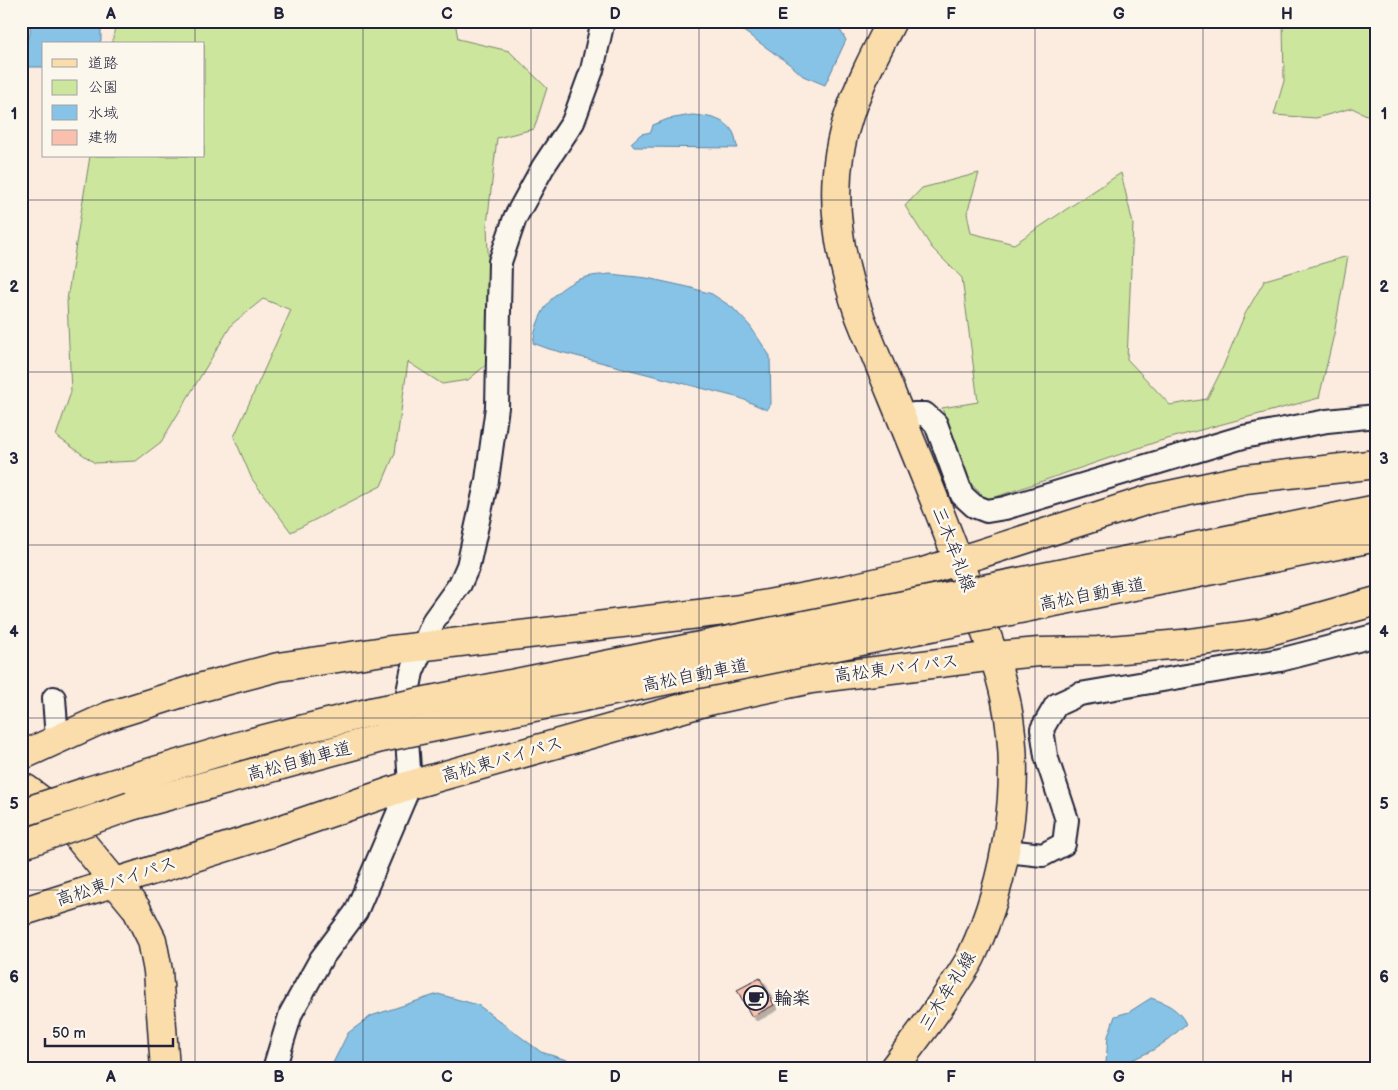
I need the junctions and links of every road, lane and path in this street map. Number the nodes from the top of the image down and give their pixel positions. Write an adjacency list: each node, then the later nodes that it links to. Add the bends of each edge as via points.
1 (603, 21): 12 (street, via 592,70 573,122 514,218 500,262 497,407 487,480 468,566 460,584 434,620)
2 (892, 21): 4 (main road, 三木牟礼線, via 848,116 835,191 844,262 852,294)
3 (1377, 416): 4 (street, via 1328,421 1243,437 987,511 974,506 962,495 936,424 925,414)
4 (900, 417): 9 (main road, 三木牟礼線)
5 (1377, 464): 9 (main road, via 1245,480 1151,499)
6 (1377, 509): 8 (main road, 高松自動車道)
7 (1377, 537): 8 (main road, 高松自動車道)
8 (1190, 561): 19 (main road, 高松自動車道, bridge, via 371,712 249,743); 20 (main road, 高松自動車道, bridge, via 381,738 131,806)
9 (958, 562): 12 (main road, via 848,589 741,609); 13 (main road, 三木牟礼線)
10 (1377, 602): 13 (main road, 高松東バイパス, via 1262,633 1182,644)
11 (1377, 635): 21 (street, via 1280,660 1080,694 1056,705 1042,729 1046,756 1067,820 1064,844 1043,855)
12 (424, 647): 15 (main road, via 278,667 109,716); 17 (street, via 412,672 404,707)
13 (995, 656): 17 (main road, 高松東バイパス, via 811,679 708,701); 21 (main road, 三木牟礼線, via 1006,702 1013,762 1012,813)
14 (54, 698): 15 (street)
15 (57, 740): 16 (main road)
16 (21, 756)
17 (410, 785): 22 (main road, 高松東バイパス, via 271,833); 25 (street, via 356,912 321,959 290,1012)
18 (21, 787): 22 (main road, via 58,812)
19 (21, 813)
20 (22, 844)
21 (1006, 851): 26 (main road, 三木牟礼線, via 994,896 971,956 939,1008)
22 (114, 881): 23 (main road, 高松東バイパス); 24 (main road, via 136,908 152,940 158,971)
23 (21, 912)
24 (165, 1069)
25 (274, 1069)
26 (892, 1069)

